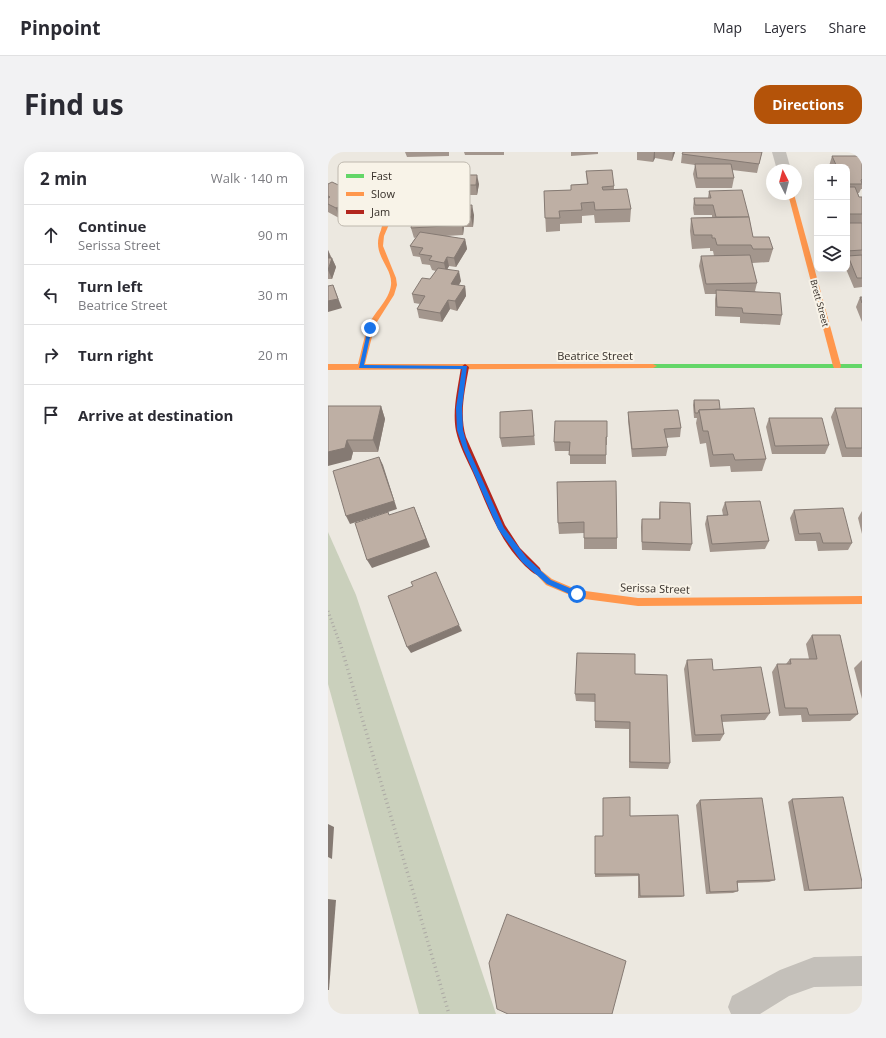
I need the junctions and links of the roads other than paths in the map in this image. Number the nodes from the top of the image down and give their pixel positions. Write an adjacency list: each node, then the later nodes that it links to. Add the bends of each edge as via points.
1 (779, 152): 2 (street)
2 (782, 164)
3 (793, 200): 5 (street, Brett Street)
4 (385, 226): 8 (street, via 379,244 394,286 374,318)
5 (837, 366): 6 (street, Beatrice Street); 9 (street, Beatrice Street)
6 (862, 366)
7 (328, 367): 8 (street, Beatrice Street)
8 (361, 367): 9 (street, Beatrice Street)
9 (465, 367): 10 (street, Serissa Street, via 459,408 460,430 466,448 502,529 524,560 549,582 577,594 638,602)
10 (862, 600)
11 (862, 971): 12 (street, via 814,972 780,985)
12 (744, 1007)

